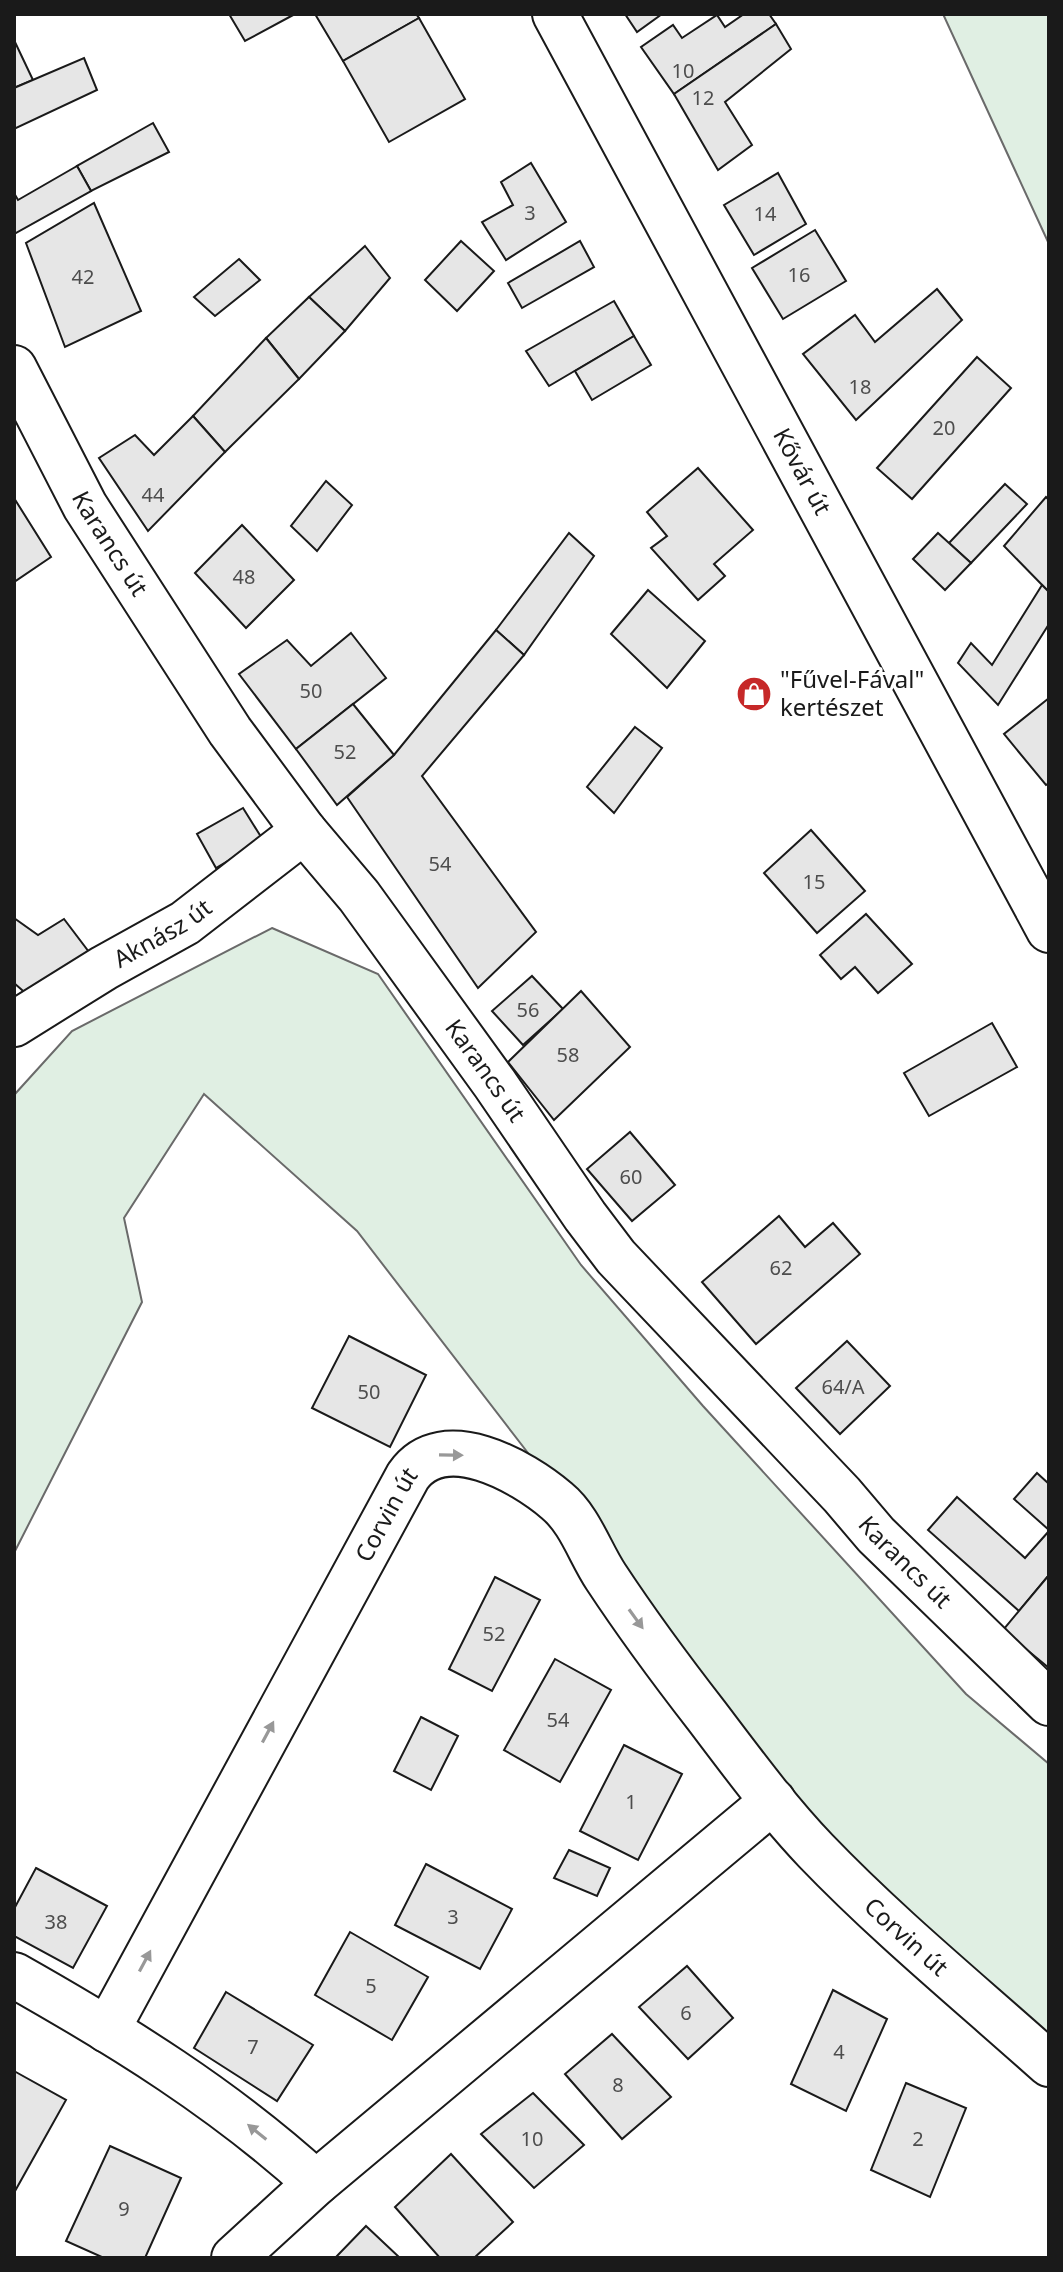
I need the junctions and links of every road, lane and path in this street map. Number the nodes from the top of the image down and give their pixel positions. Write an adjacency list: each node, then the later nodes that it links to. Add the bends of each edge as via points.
1 (555, 14): 4 (street, Kővár út)
2 (14, 368): 3 (street, Karancs út, via 93,519 230,731)
3 (304, 831): 5 (street, Aknász út, via 185,923); 6 (street, Karancs út, via 359,896 616,1257 876,1535)
4 (1049, 930)
5 (14, 1024)
6 (1049, 1703)
7 (773, 1801): 9 (street, Corvin út, one-way to 7, via 408,1476 415,1465 434,1455 484,1459 517,1473 558,1501 606,1578); 10 (street, Corvin út, via 857,1892); 11 (street)
8 (14, 1975): 9 (street)
9 (107, 2030): 11 (street, one-way to 9, via 224,2105)
10 (1049, 2064)
11 (316, 2183): 12 (street)
12 (234, 2258)

